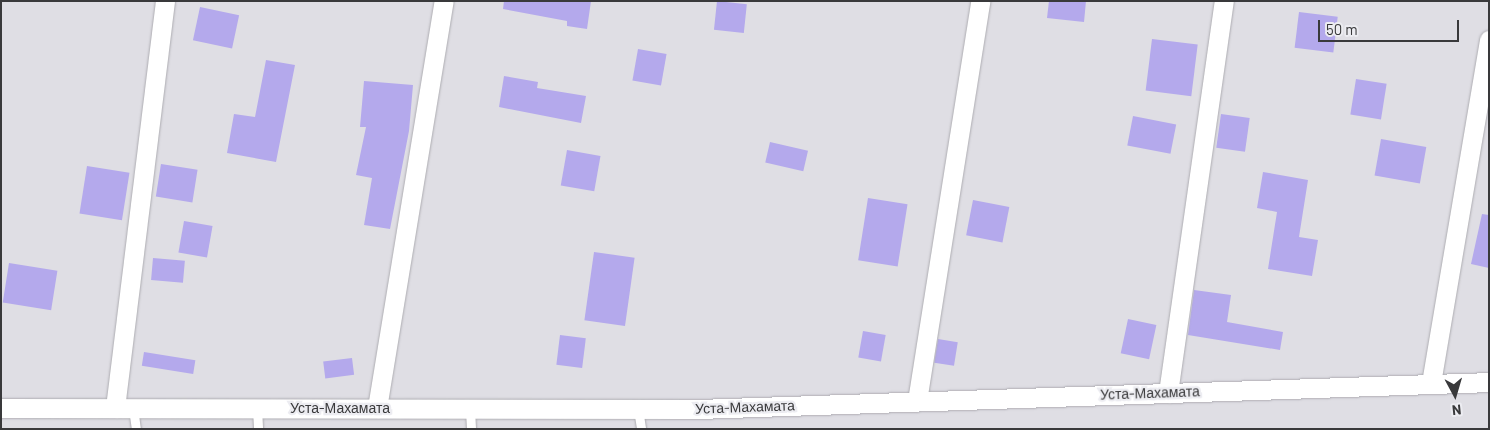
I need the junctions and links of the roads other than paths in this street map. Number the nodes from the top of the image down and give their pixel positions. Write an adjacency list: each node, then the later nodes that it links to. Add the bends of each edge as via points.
1 (165, 1): 11 (street)
2 (444, 1): 13 (street)
3 (980, 1): 9 (street)
4 (1224, 1): 8 (street)
5 (1489, 40): 7 (street)
6 (1489, 382): 7 (street, Уста-Махамата)
7 (1431, 383): 8 (street, Уста-Махамата)
8 (1168, 393): 9 (street, Уста-Махамата)
9 (917, 401): 15 (street, Уста-Махамата)
10 (1, 408): 11 (street, Уста-Махамата)
11 (124, 408): 12 (street, Уста-Махамата); 16 (lane)
12 (257, 408): 13 (street, Уста-Махамата); 17 (lane)
13 (377, 408): 14 (street, Уста-Махамата)
14 (470, 409): 15 (street, Уста-Махамата); 18 (lane)
15 (638, 409): 19 (lane)
16 (136, 429)
17 (258, 429)
18 (471, 429)
19 (641, 429)

